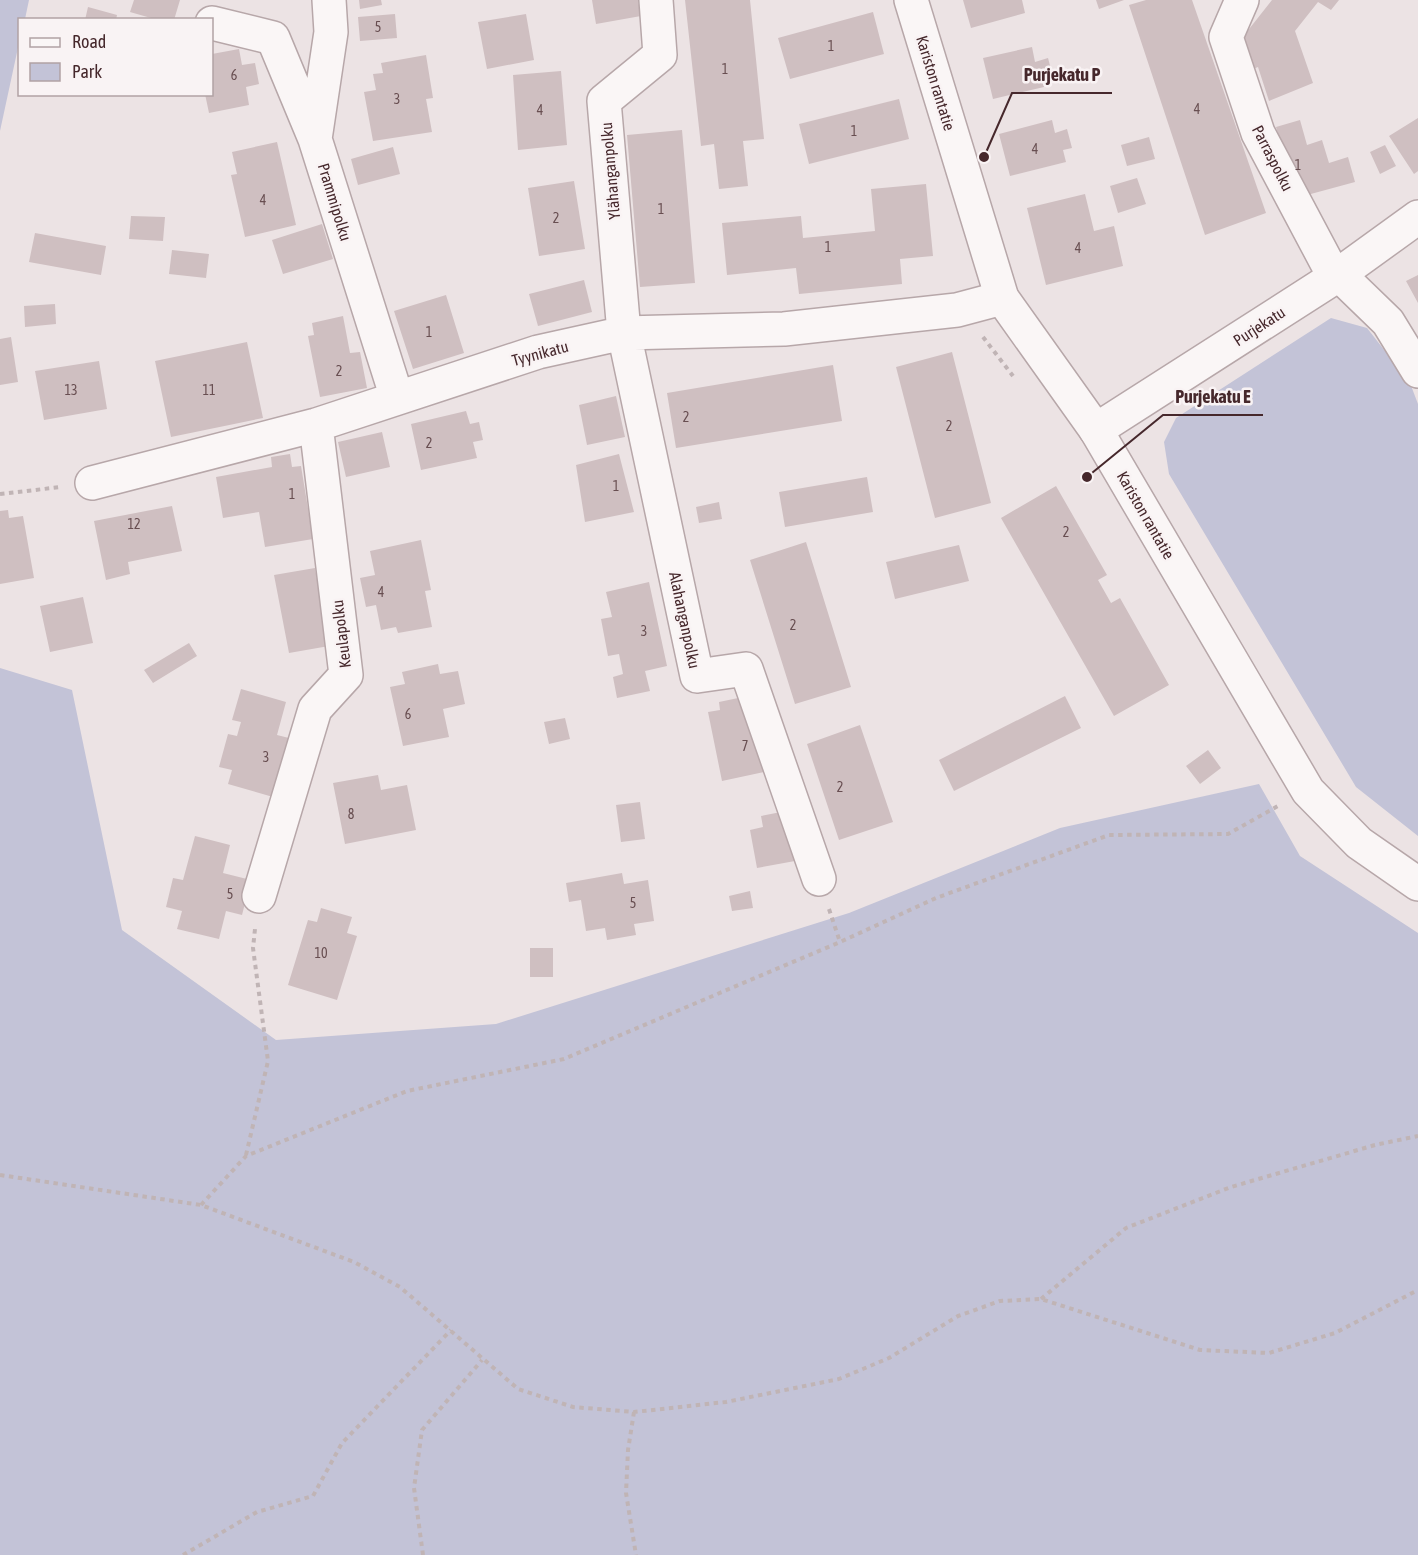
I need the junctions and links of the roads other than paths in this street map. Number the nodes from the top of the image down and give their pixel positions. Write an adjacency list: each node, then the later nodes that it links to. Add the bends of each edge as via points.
1 (329, 0): 8 (street, Prammipolku, via 331,32)
2 (656, 0): 12 (street, Ylähanganpolku, via 660,55 604,101)
3 (911, 0): 11 (street, Kariston rantatie)
4 (1218, 0): 7 (street, Parraspolku)
5 (1242, 0): 7 (street)
6 (213, 23): 8 (street, via 273,38)
7 (1226, 37): 10 (street, Parraspolku, via 1258,133 1327,263)
8 (315, 139): 14 (street, Prammipolku)
9 (1418, 217): 10 (street, Purjekatu)
10 (1338, 275): 13 (street, Parraspolku, via 1388,322); 16 (street, Purjekatu)
11 (1002, 298): 12 (street, Tyynikatu, via 957,310 784,329); 16 (street, Kariston rantatie)
12 (624, 333): 14 (street, Tyynikatu, via 538,352); 18 (street, Alahanganpolku, via 697,676 746,669)
13 (1418, 371)
14 (397, 398): 15 (street, Tyynikatu)
15 (315, 425): 17 (street, Tyynikatu); 20 (street, Keulapolku, via 346,675 315,709)
16 (1096, 430): 19 (street, Kariston rantatie, via 1308,791 1359,843)
17 (92, 483)
18 (819, 879)
19 (1418, 884)
20 (259, 896)

